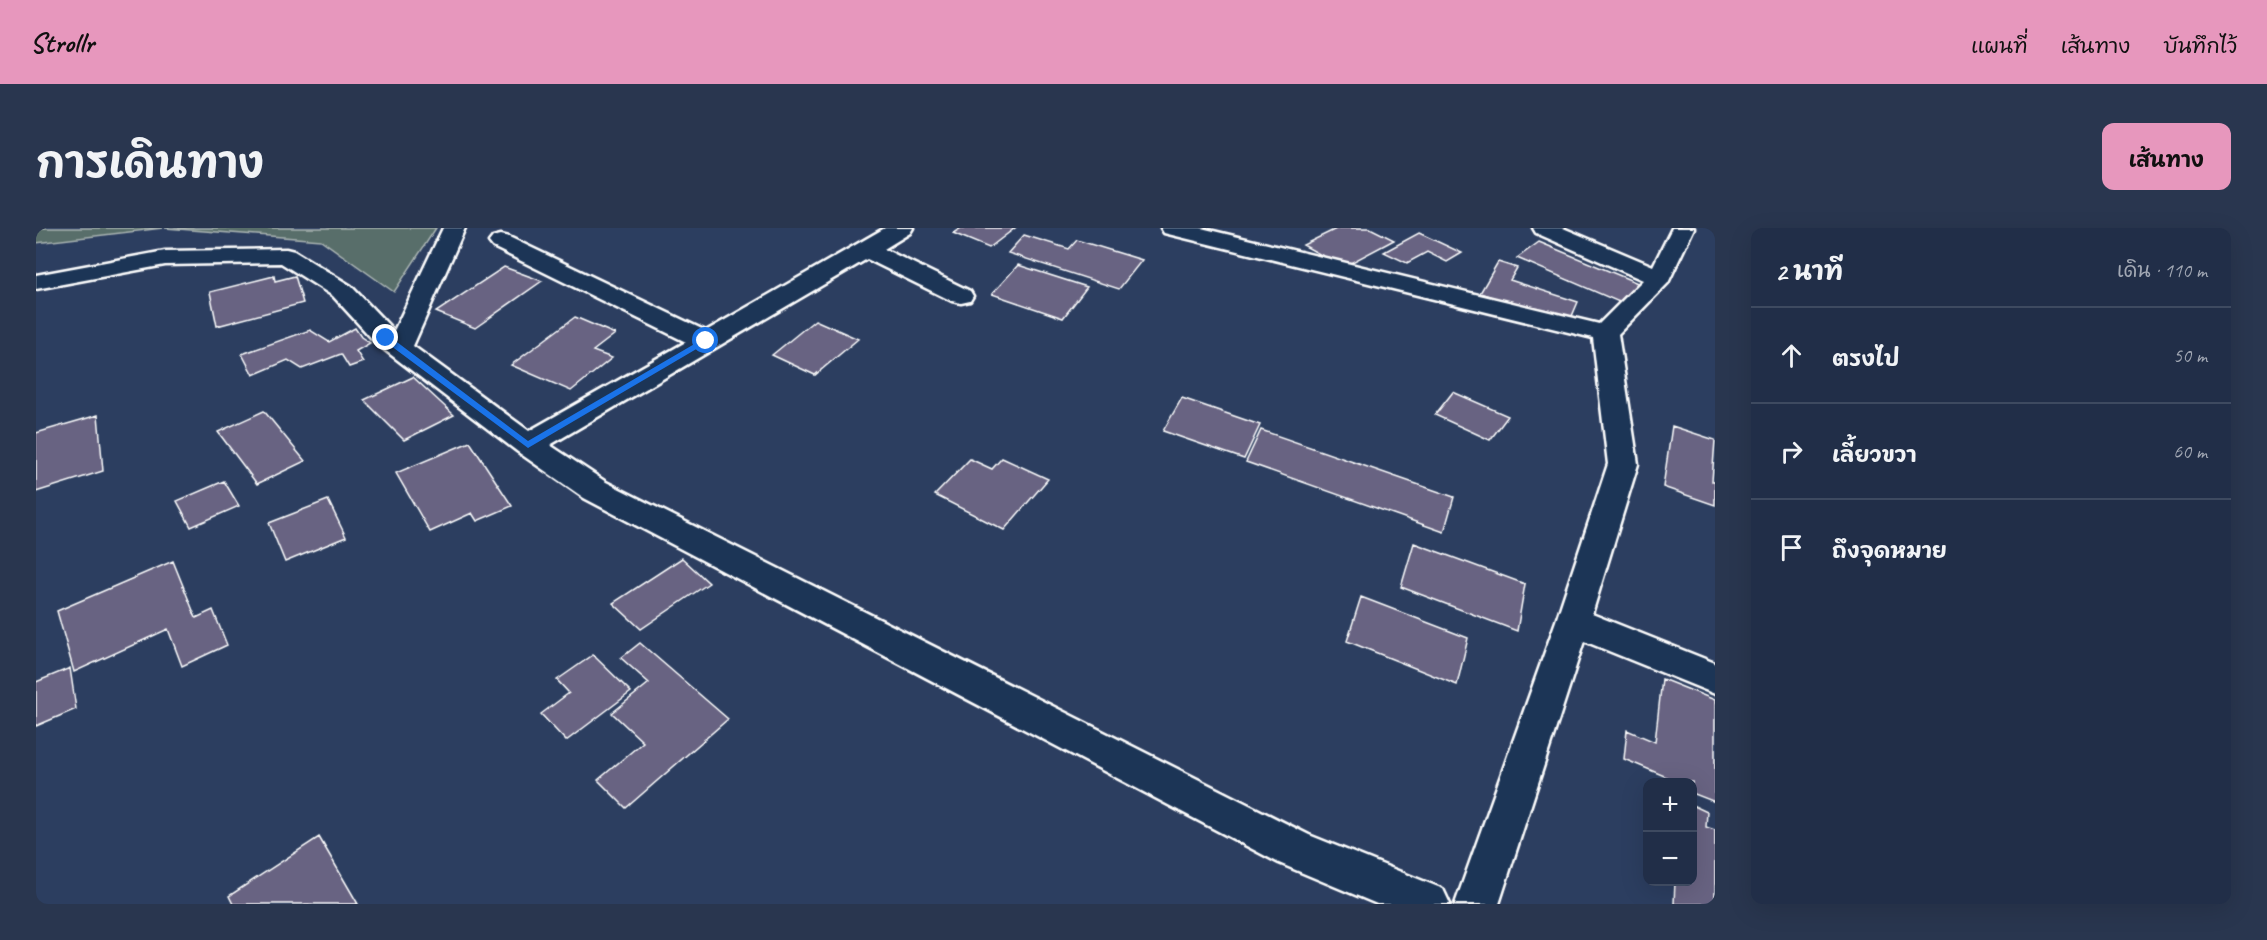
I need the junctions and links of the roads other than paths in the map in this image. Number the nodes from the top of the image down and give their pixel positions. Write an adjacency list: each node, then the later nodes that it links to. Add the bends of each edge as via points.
1 (454, 228): 12 (street)
2 (1544, 228): 7 (street)
3 (1683, 228): 7 (street)
4 (1190, 230): 10 (street)
5 (883, 235): 9 (street); 11 (street)
6 (501, 242): 11 (street)
7 (1659, 278): 10 (street)
8 (36, 282): 12 (street, via 165,258 286,256 342,291)
9 (961, 296)
10 (1605, 333): 14 (street, via 1623,464)
11 (706, 341): 13 (street)
12 (399, 348): 13 (street)
13 (528, 445): 16 (street, via 595,490 1294,849)
14 (1573, 621): 15 (street); 17 (street)
15 (1715, 679)
16 (1428, 904)
17 (1477, 904)

